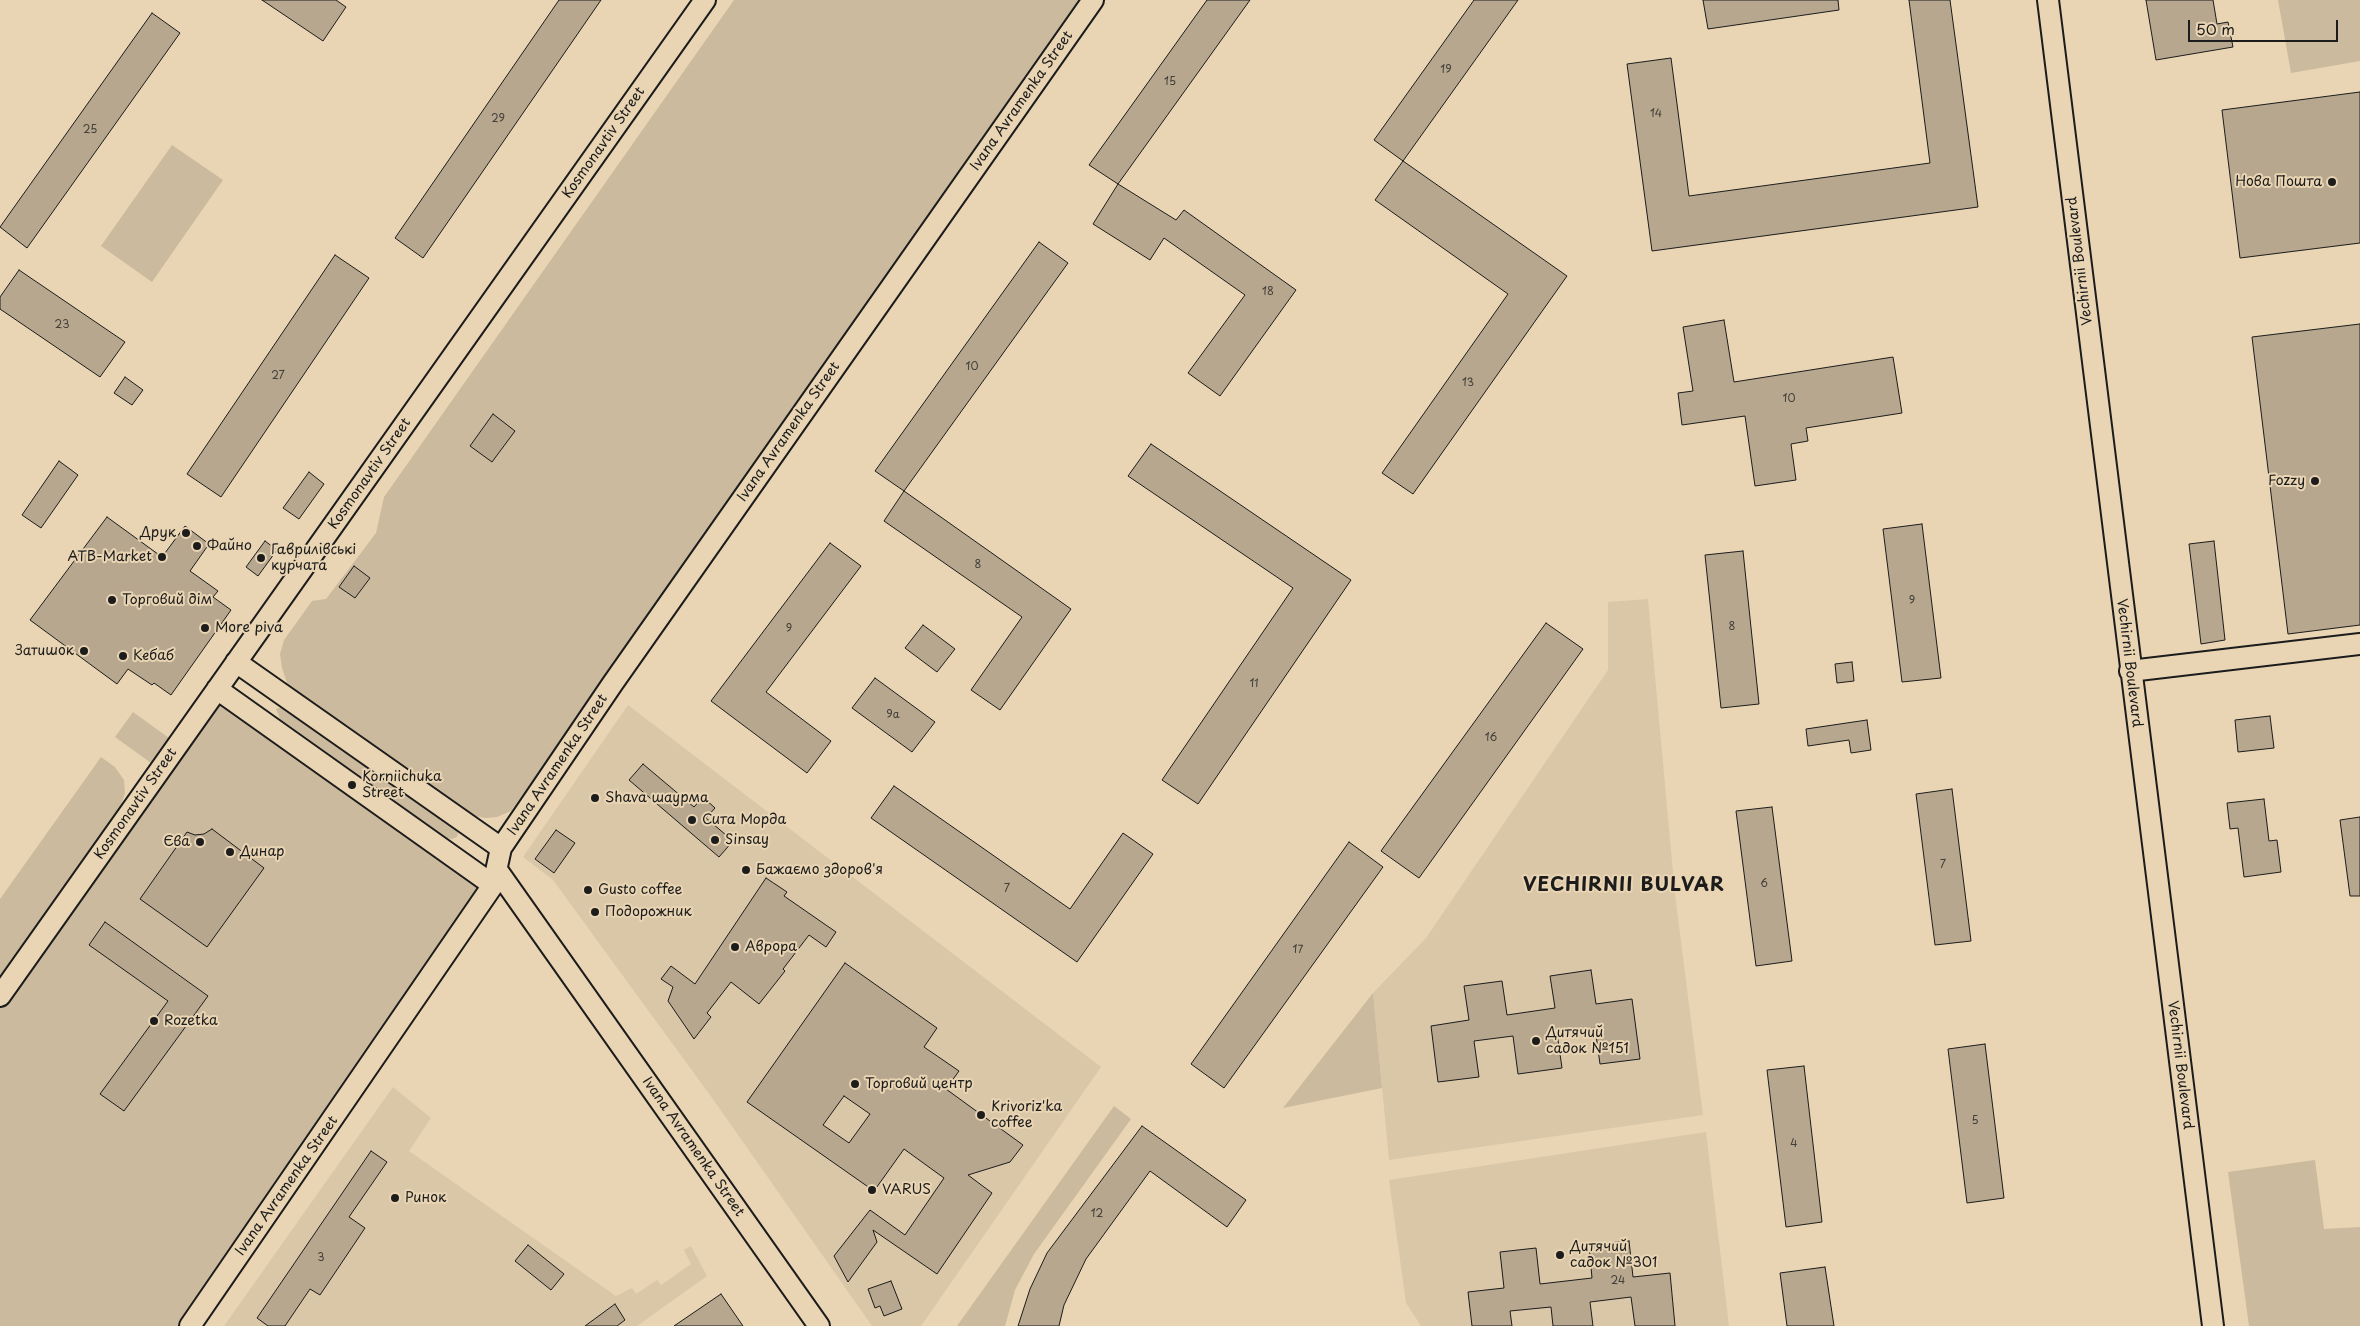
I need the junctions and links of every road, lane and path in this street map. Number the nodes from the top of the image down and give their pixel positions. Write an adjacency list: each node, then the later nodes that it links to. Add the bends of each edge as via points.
1 (705, 0): 5 (street, Kosmonavtiv Street)
2 (1093, 0): 8 (street, Ivana Avramenka Street, via 619,674)
3 (2048, 0): 6 (street, Vechirnii Boulevard)
4 (2360, 644): 6 (street)
5 (236, 662): 7 (street, Kosmonavtiv Street); 8 (street)
6 (2130, 671): 13 (street, Vechirnii Boulevard)
7 (217, 689): 9 (street); 10 (street, Kosmonavtiv Street)
8 (501, 848): 9 (street, Ivana Avramenka Street)
9 (495, 878): 11 (street, Ivana Avramenka Street); 12 (street, Ivana Avramenka Street)
10 (0, 996)
11 (190, 1326)
12 (819, 1326)
13 (2213, 1326)

